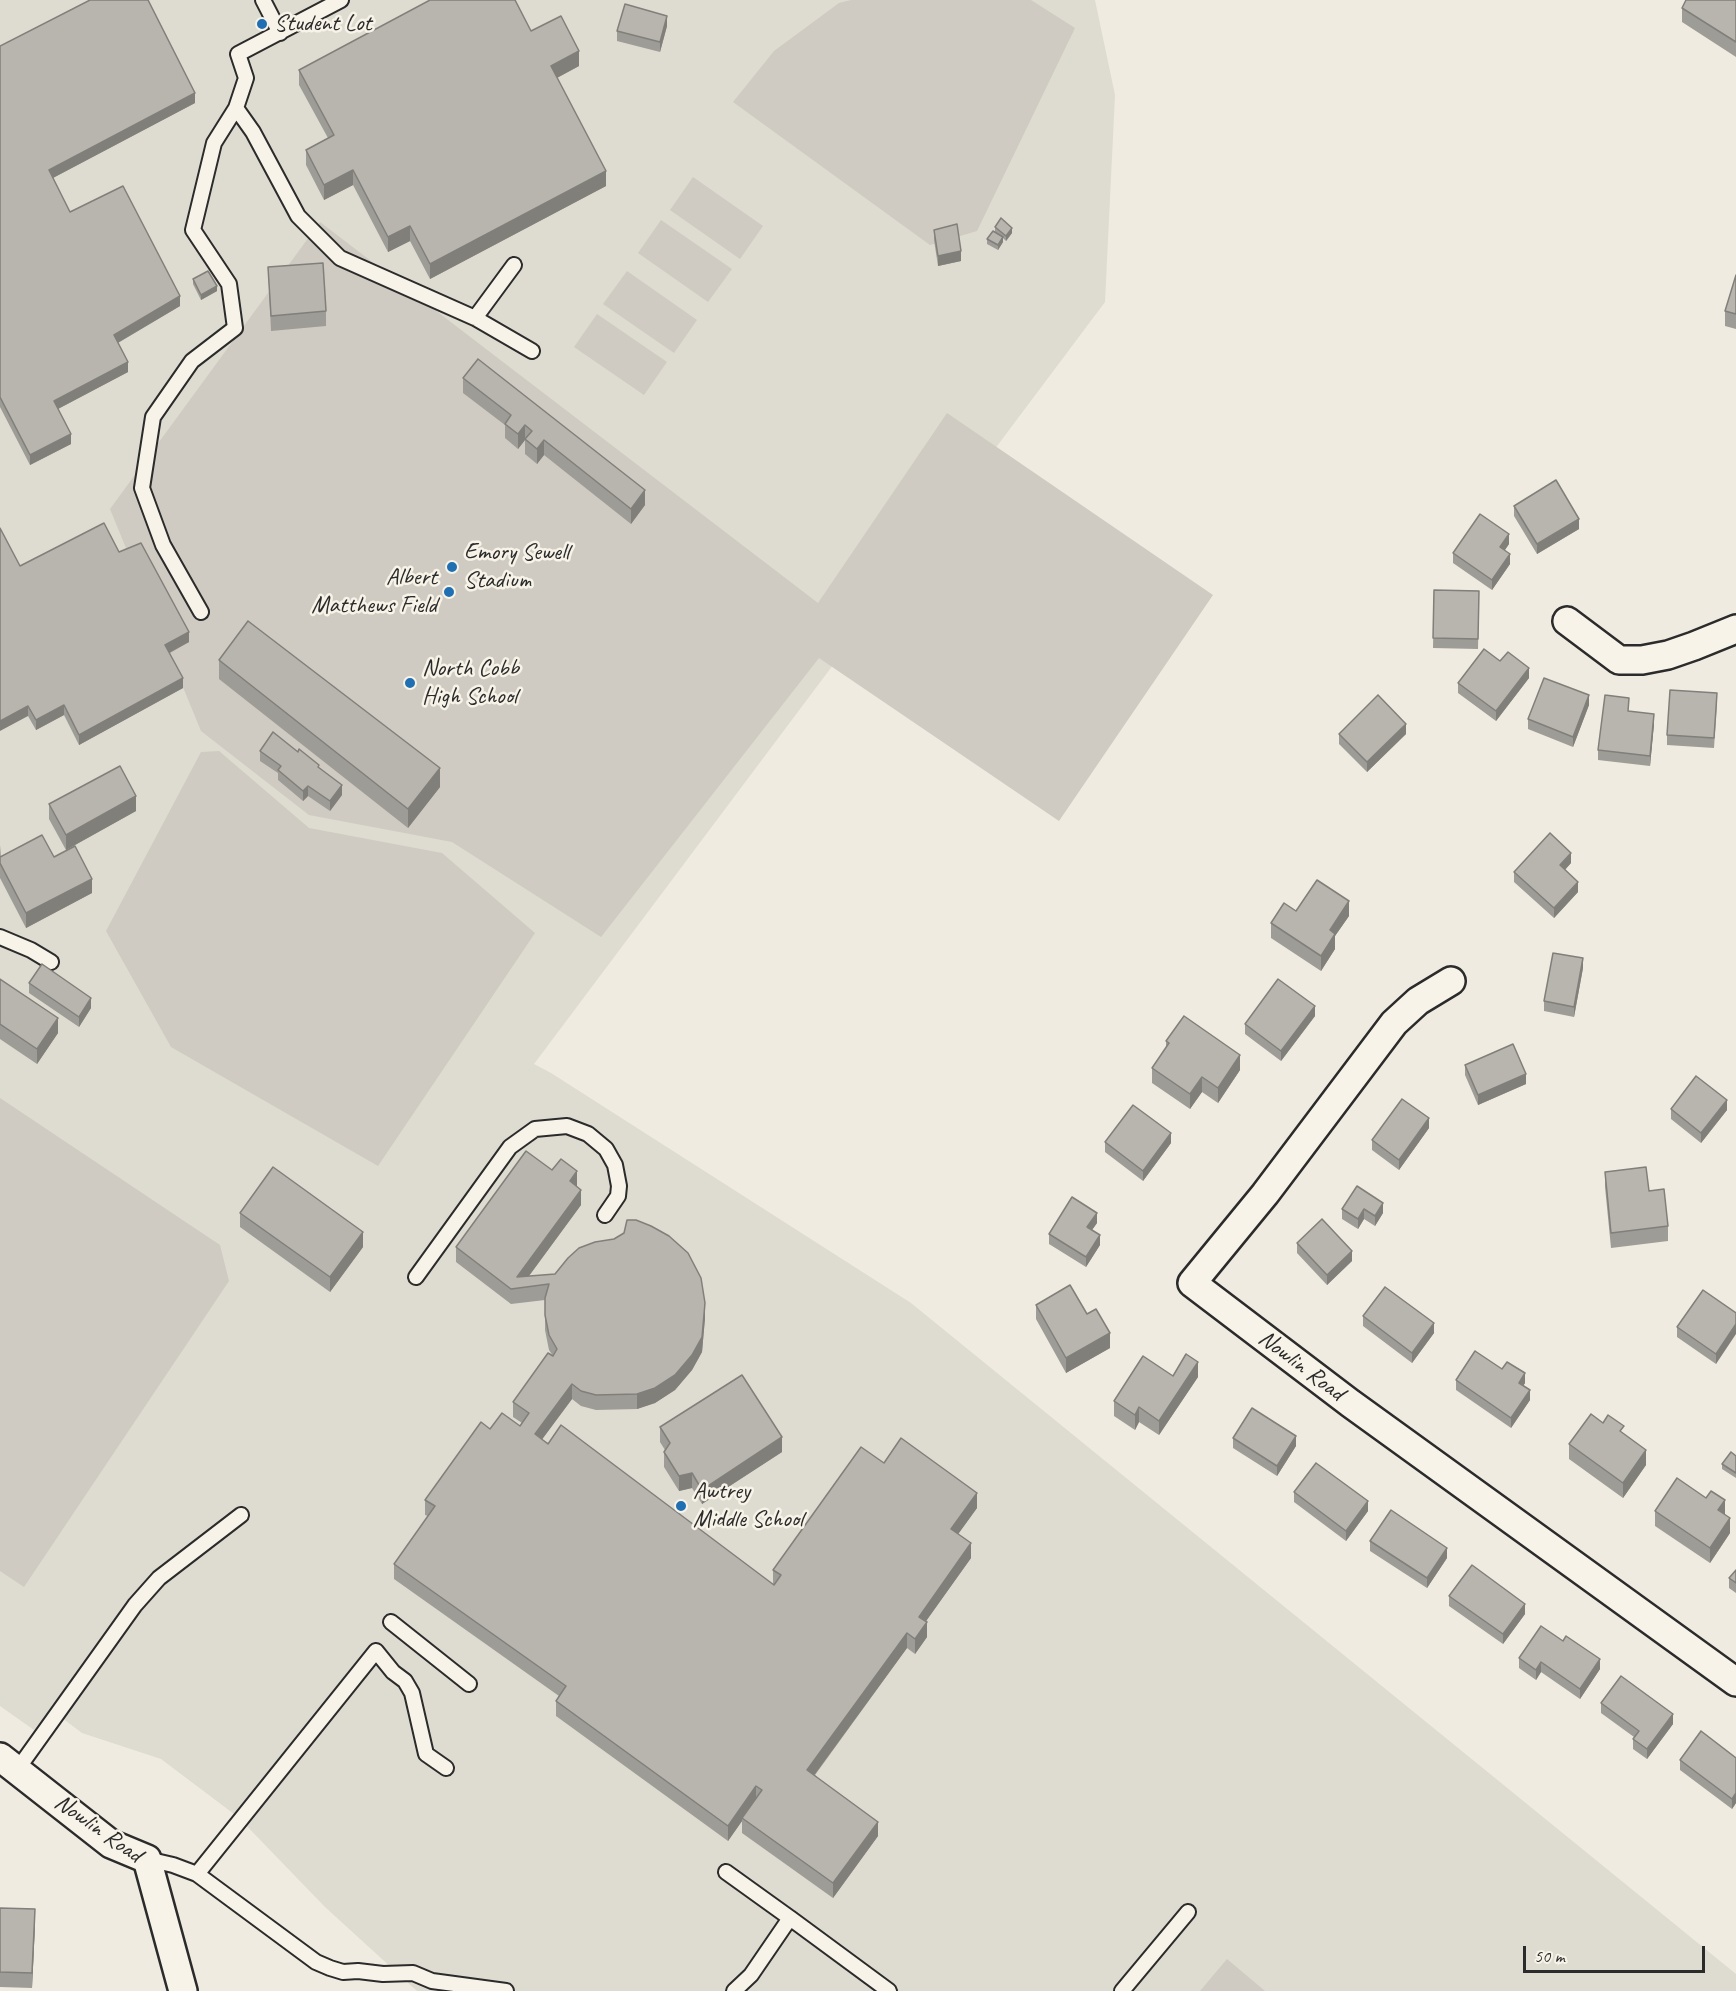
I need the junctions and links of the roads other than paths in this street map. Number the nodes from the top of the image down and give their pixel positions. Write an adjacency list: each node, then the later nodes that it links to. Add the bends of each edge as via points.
1 (263, 0): 3 (lane)
2 (341, 0): 3 (lane)
3 (280, 33): 4 (lane, via 238,54 246,78)
4 (236, 108): 6 (lane, via 298,216 340,258); 8 (lane, via 214,144 193,230 229,284 235,328 192,361 153,417 142,488 163,545)
5 (514, 265): 6 (lane)
6 (475, 318): 7 (lane)
7 (532, 351)
8 (201, 612)
9 (1567, 621): 10 (street, via 1619,660 1668,655)
10 (1736, 629)
11 (0, 937): 12 (lane)
12 (51, 962)
13 (1451, 981): 18 (street, Nowlin Road, via 1418,1001 1394,1023 1265,1194 1192,1283 1360,1410)
14 (606, 1215): 15 (lane, via 618,1196 619,1186 615,1165 606,1149 588,1134 567,1126 534,1129 510,1147)
15 (416, 1277)
16 (241, 1515): 20 (lane, via 159,1578)
17 (392, 1622): 19 (lane)
18 (1736, 1682)
19 (469, 1684)
20 (8, 1763): 22 (street, Nowlin Road, via 111,1844)
21 (446, 1768): 24 (lane, via 426,1754 412,1693 376,1650)
22 (147, 1859): 24 (lane); 27 (street, Nowlin Road)
23 (726, 1872): 26 (lane)
24 (197, 1874): 28 (lane, via 316,1962 330,1968 344,1972 413,1973 432,1981)
25 (1188, 1912): 31 (lane)
26 (790, 1918): 29 (lane); 30 (lane)
27 (183, 1991)
28 (506, 1991)
29 (734, 1991)
30 (889, 1991)
31 (1122, 1991)

